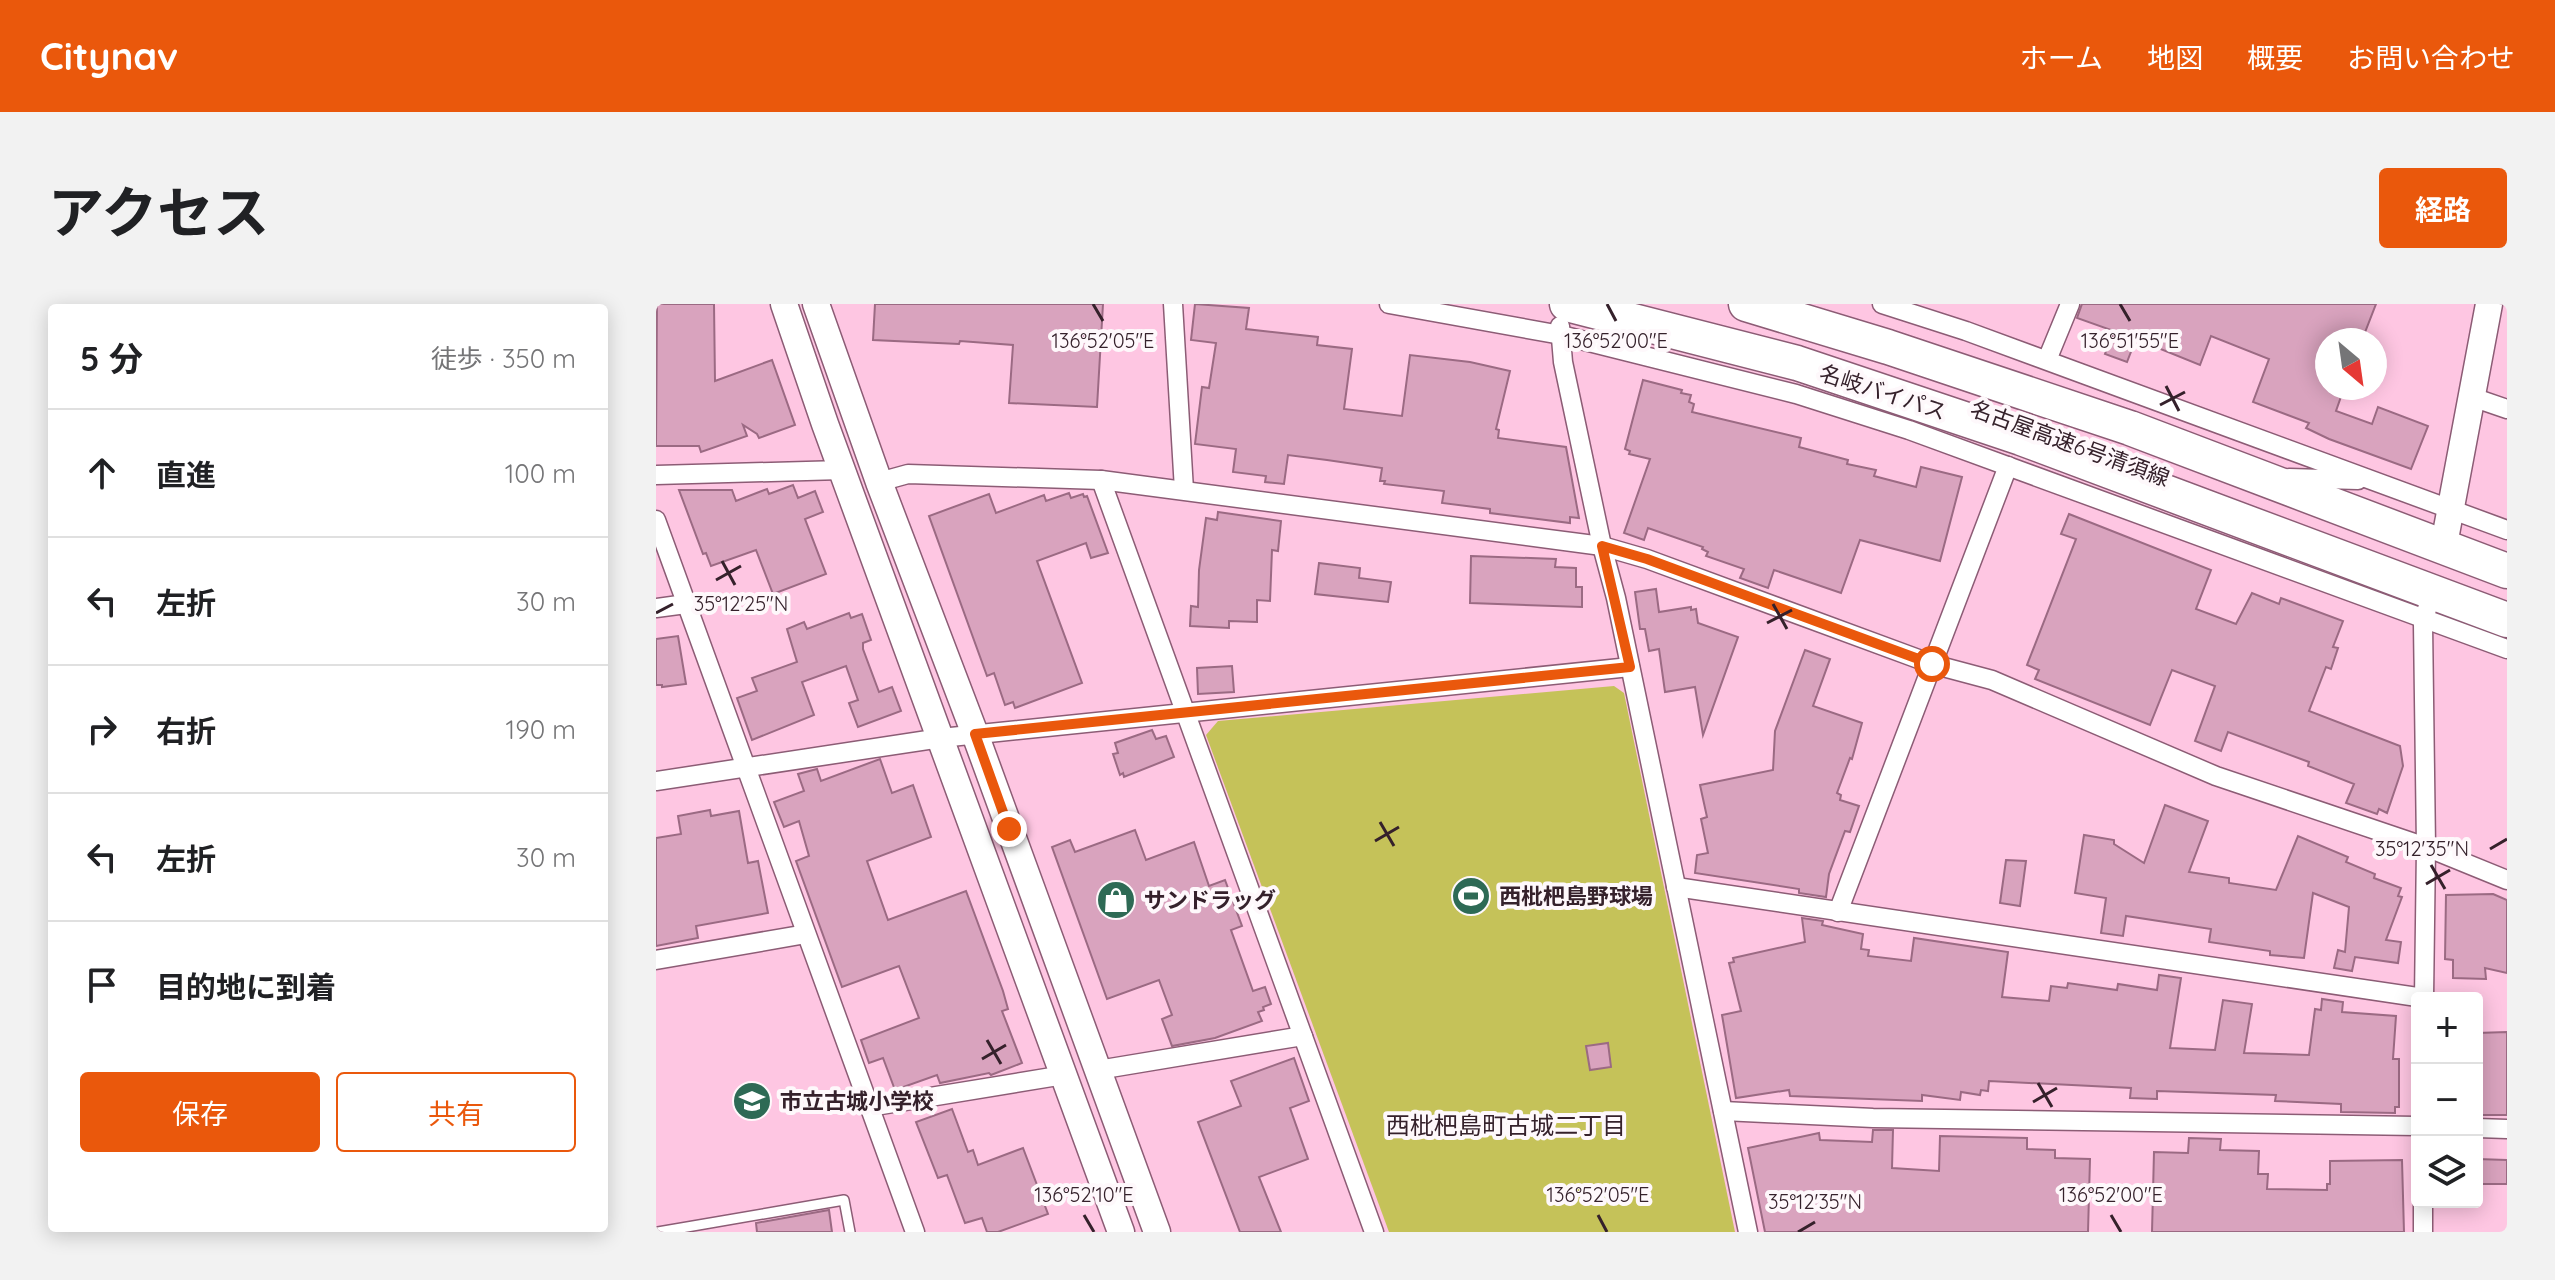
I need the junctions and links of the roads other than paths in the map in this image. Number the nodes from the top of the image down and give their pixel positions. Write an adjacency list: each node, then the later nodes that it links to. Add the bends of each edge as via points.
1 (784, 304): 16 (street)
2 (816, 304): 21 (street)
3 (1173, 304): 22 (street)
4 (1389, 304): 11 (street)
5 (1626, 304): 30 (highway, 名古屋高速6号清須線, via 1871,371)
6 (1746, 304): 28 (highway, 名古屋高速6号清須線, via 2130,428)
7 (1815, 304): 18 (highway, via 2009,370)
8 (1882, 304): 12 (street)
9 (2070, 304): 12 (street)
10 (2489, 304): 13 (street)
11 (1562, 321): 15 (street); 26 (street, via 1563,362); 31 (highway, 名岐バイパス, via 1797,363 2006,433)
12 (2047, 360): 20 (street)
13 (2472, 397): 14 (street); 24 (street)
14 (2507, 409)
15 (2008, 466): 31 (street); 35 (street)
16 (842, 470): 17 (street); 39 (street)
17 (656, 475)
18 (2289, 478): 20 (street); 24 (highway)
19 (1101, 480): 21 (street, via 908,474); 22 (street); 37 (street)
20 (2372, 480): 24 (street)
21 (879, 482): 38 (street)
22 (1184, 490): 26 (street)
23 (656, 520): 29 (street)
24 (2448, 525): 25 (street); 27 (highway)
25 (2507, 530)
26 (1602, 546): 35 (street); 36 (street)
27 (2507, 563)
28 (2507, 571)
29 (686, 604): 32 (street); 40 (street)
30 (2507, 604)
31 (2427, 606): 33 (highway, 名岐バイパス); 34 (street); 42 (street)
32 (656, 608)
33 (2507, 620)
34 (2507, 649)
35 (1932, 664): 42 (street, via 1992,680 2216,776); 45 (street)
36 (1630, 667): 37 (street); 44 (street)
37 (1185, 712): 38 (street); 50 (street)
38 (975, 734): 39 (street); 51 (street)
39 (941, 738): 40 (street); 52 (street)
40 (746, 768): 41 (street); 46 (street)
41 (656, 781)
42 (2426, 847): 43 (street); 48 (street)
43 (2507, 880)
44 (1676, 887): 45 (street); 54 (street)
45 (1838, 912): 49 (street)
46 (806, 934): 47 (street); 53 (street)
47 (656, 960)
48 (2424, 992)
49 (2411, 996)
50 (1303, 1036): 51 (street); 64 (street)
51 (1098, 1070): 63 (street)
52 (1064, 1075): 53 (street); 62 (street)
53 (869, 1107): 61 (street)
54 (1723, 1111): 55 (street); 65 (street)
55 (2411, 1126)
56 (2483, 1128): 57 (street)
57 (2507, 1129)
58 (2423, 1208): 66 (street)
59 (658, 1232): 60 (lane, via 844,1200)
60 (850, 1232)
61 (915, 1232)
62 (1121, 1232)
63 (1157, 1232)
64 (1374, 1232)
65 (1748, 1232)
66 (2423, 1232)

